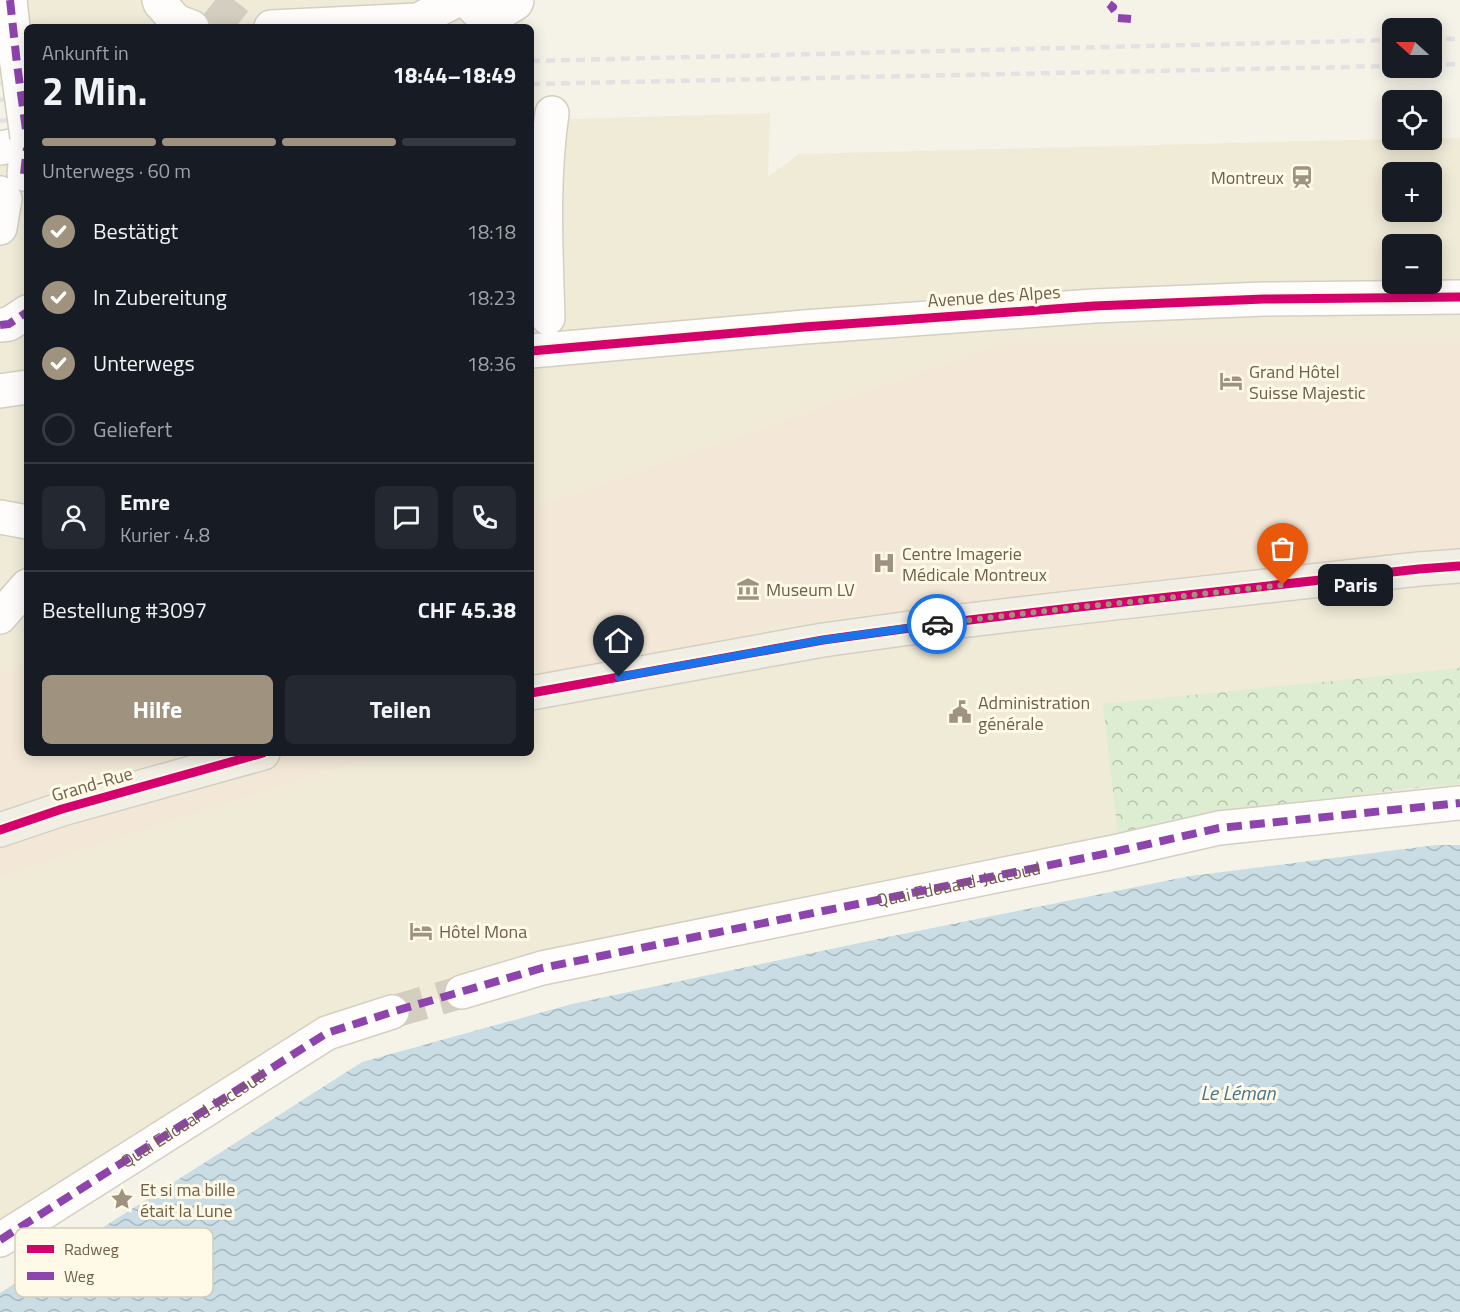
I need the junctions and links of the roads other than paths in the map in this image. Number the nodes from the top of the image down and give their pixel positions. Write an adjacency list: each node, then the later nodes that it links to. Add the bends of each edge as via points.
1 (10, 0): 8 (street, bridge)
2 (159, 0): 6 (street, via 176,21)
3 (457, 0): 7 (street, via 418,20)
4 (466, 0): 5 (street, via 478,12 501,12)
5 (517, 0)
6 (184, 24)
7 (334, 24)
8 (24, 115)
9 (549, 130): 15 (street)
10 (0, 148): 11 (street)
11 (19, 164): 12 (street, via 5,199)
12 (0, 228)
13 (1460, 297): 17 (street, Avenue des Alpes, via 1094,306)
14 (24, 314): 16 (street)
15 (548, 318)
16 (0, 325)
17 (534, 351)
18 (24, 387): 19 (street)
19 (0, 391)
20 (0, 517): 21 (street)
21 (24, 521)
22 (1460, 566): 25 (main road, via 961,621 823,640)
23 (24, 589): 24 (street)
24 (0, 617)
25 (534, 692)
26 (253, 756): 28 (main road, Grand-Rue)
27 (1460, 803): 29 (street, Quai Edouard-Jaccoud, via 1219,828 542,969)
28 (0, 830)
29 (462, 992)
30 (392, 1012): 31 (street, Quai Edouard-Jaccoud, via 327,1033)
31 (19, 1228)
32 (15, 1231): 33 (street, Quai Edouard-Jaccoud)
33 (0, 1240)

